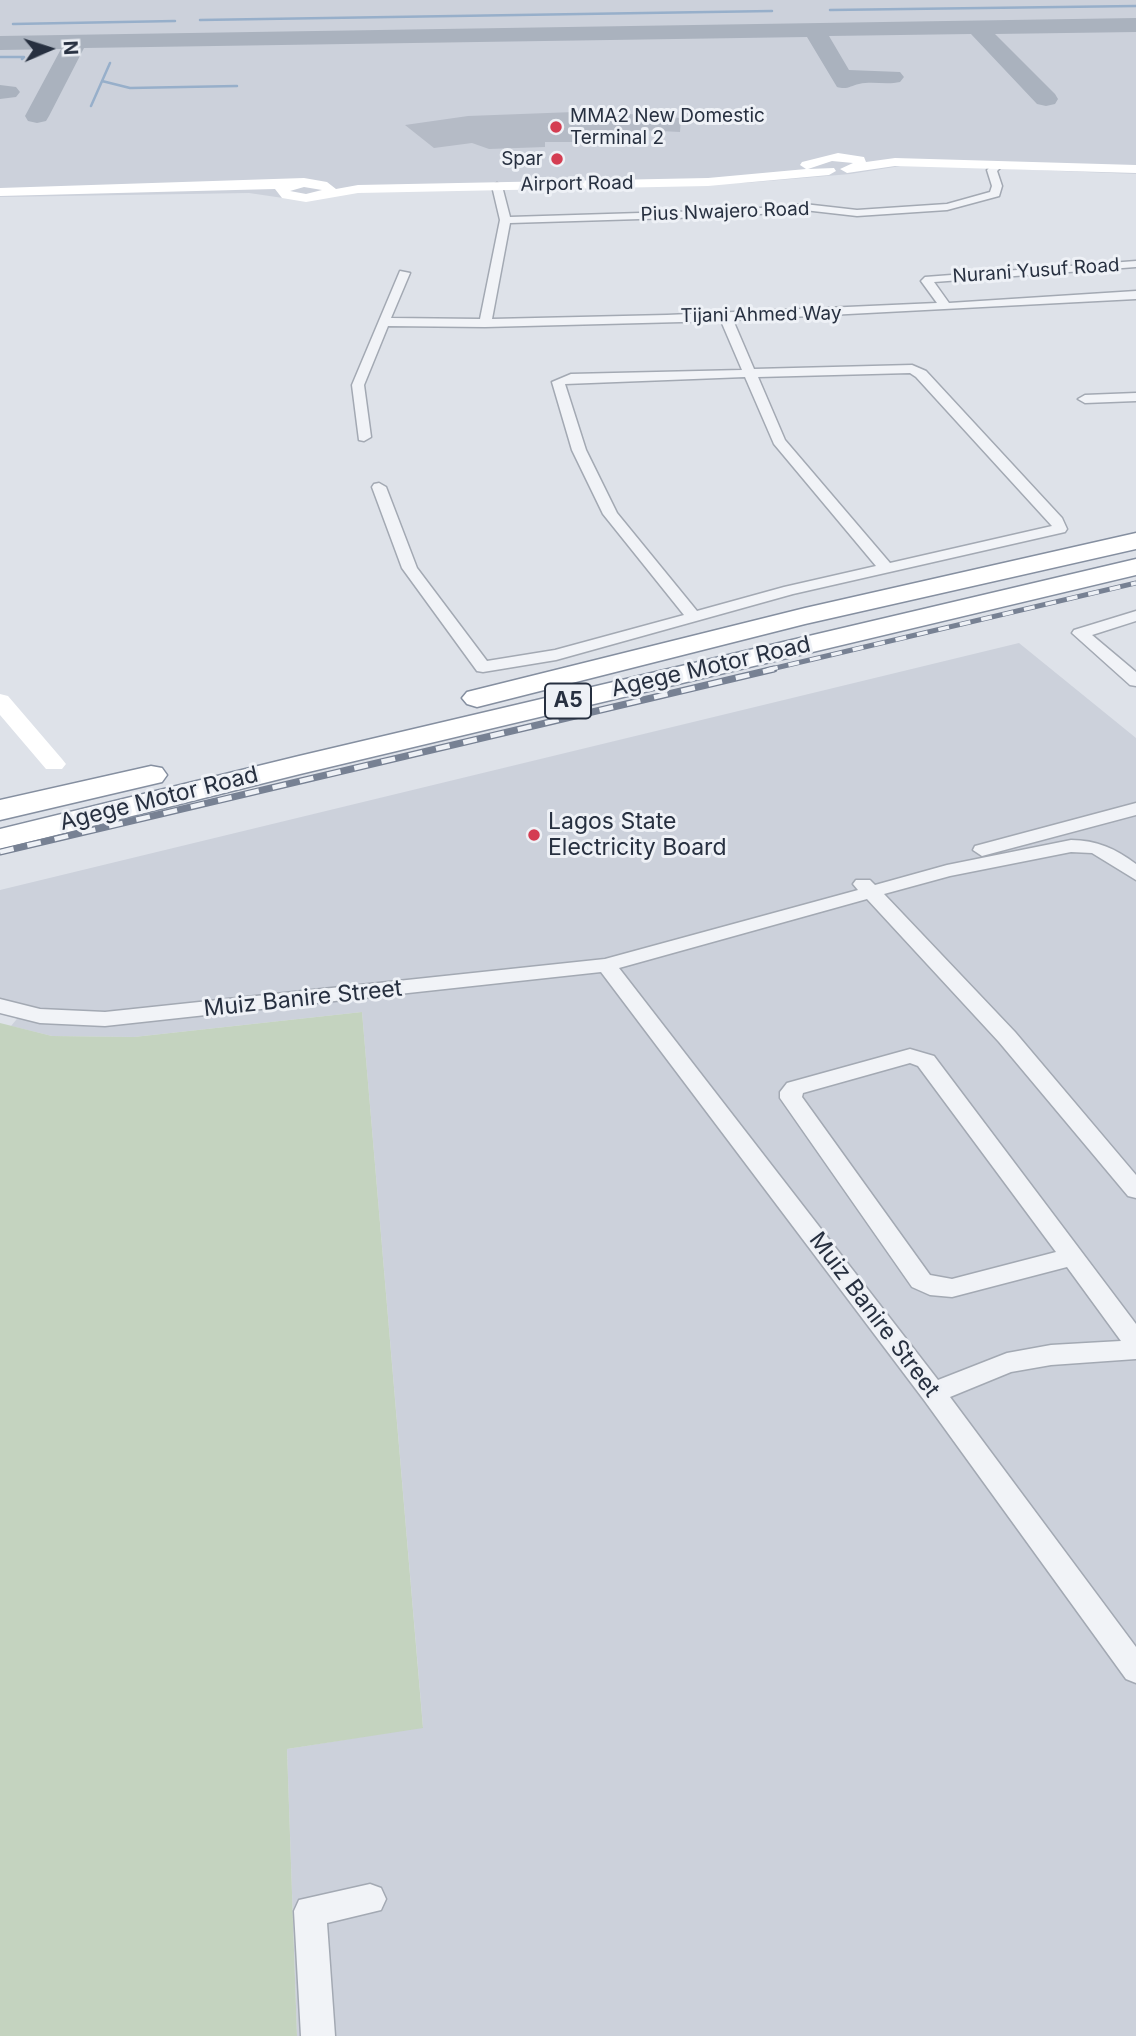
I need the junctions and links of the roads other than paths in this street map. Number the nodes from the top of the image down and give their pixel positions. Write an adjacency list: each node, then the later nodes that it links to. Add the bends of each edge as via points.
1 (845, 157): 2 (main road, Airport Road); 3 (main road, via 859,160); 5 (main road)
2 (813, 163): 6 (main road); 9 (main road, Airport Road, via 753,175)
3 (862, 166): 4 (main road, via 895,162); 6 (main road, Airport Road)
4 (997, 166): 5 (main road); 12 (street, Pius Nwajero Road, via 992,170 995,194 924,210 857,214 804,207)
5 (1136, 168)
6 (829, 171): 8 (main road, Airport Road, via 708,182)
7 (296, 184): 9 (main road); 10 (main road); 11 (main road, via 281,190)
8 (497, 186): 9 (main road, Airport Road); 12 (street)
9 (322, 189): 11 (main road, via 309,198)
10 (0, 194): 11 (main road, via 254,191)
11 (285, 195)
12 (505, 219): 19 (street)
13 (1136, 264): 16 (street, Nurani Yusuf Road, via 929,278)
14 (404, 273): 18 (street)
15 (1136, 295): 16 (street, Tijani Ahmed Way)
16 (946, 307): 17 (street, Tijani Ahmed Way)
17 (725, 316): 19 (street, Tijani Ahmed Way); 20 (street)
18 (386, 322): 19 (street, Tijani Ahmed Way); 23 (street, via 358,385)
19 (485, 323)
20 (750, 373): 26 (street, via 779,440); 26 (street, via 912,369 1060,529); 28 (street, via 558,382 579,450 610,514)
21 (1136, 397): 22 (street)
22 (1085, 399)
23 (364, 437)
24 (379, 487): 28 (street, via 410,568 482,667 556,655)
25 (1136, 541): 30 (highway, Agege Motor Road / A5)
26 (885, 567): 28 (street)
27 (1136, 567): 32 (highway, Agege Motor Road / A5)
28 (695, 618)
29 (1133, 620): 31 (street, via 1080,633)
30 (586, 669): 32 (highway); 36 (highway, Agege Motor Road / A5)
31 (1136, 681)
32 (607, 691): 37 (highway, Agege Motor Road / A5)
33 (0, 701): 34 (main road)
34 (54, 764)
35 (1136, 809): 39 (street, via 862,882)
36 (0, 810)
37 (0, 839)
38 (1136, 873): 39 (street, Muiz Banire Street, via 1107,850 1071,846 947,871)
39 (870, 893): 40 (street, Muiz Banire Street); 42 (street, via 1007,1037)
40 (606, 965): 41 (street, Muiz Banire Street, via 105,1019 51,1017); 46 (street, Muiz Banire Street)
41 (0, 1006)
42 (1135, 1188)
43 (1074, 1256): 43 (street, via 926,1061 910,1056 791,1092 920,1281 952,1288); 44 (street)
44 (1136, 1342)
45 (1136, 1349): 46 (street, via 1007,1363)
46 (933, 1393): 47 (street, Muiz Banire Street)
47 (1136, 1670)
48 (370, 1899): 49 (street, via 310,1911)
49 (318, 2036)

